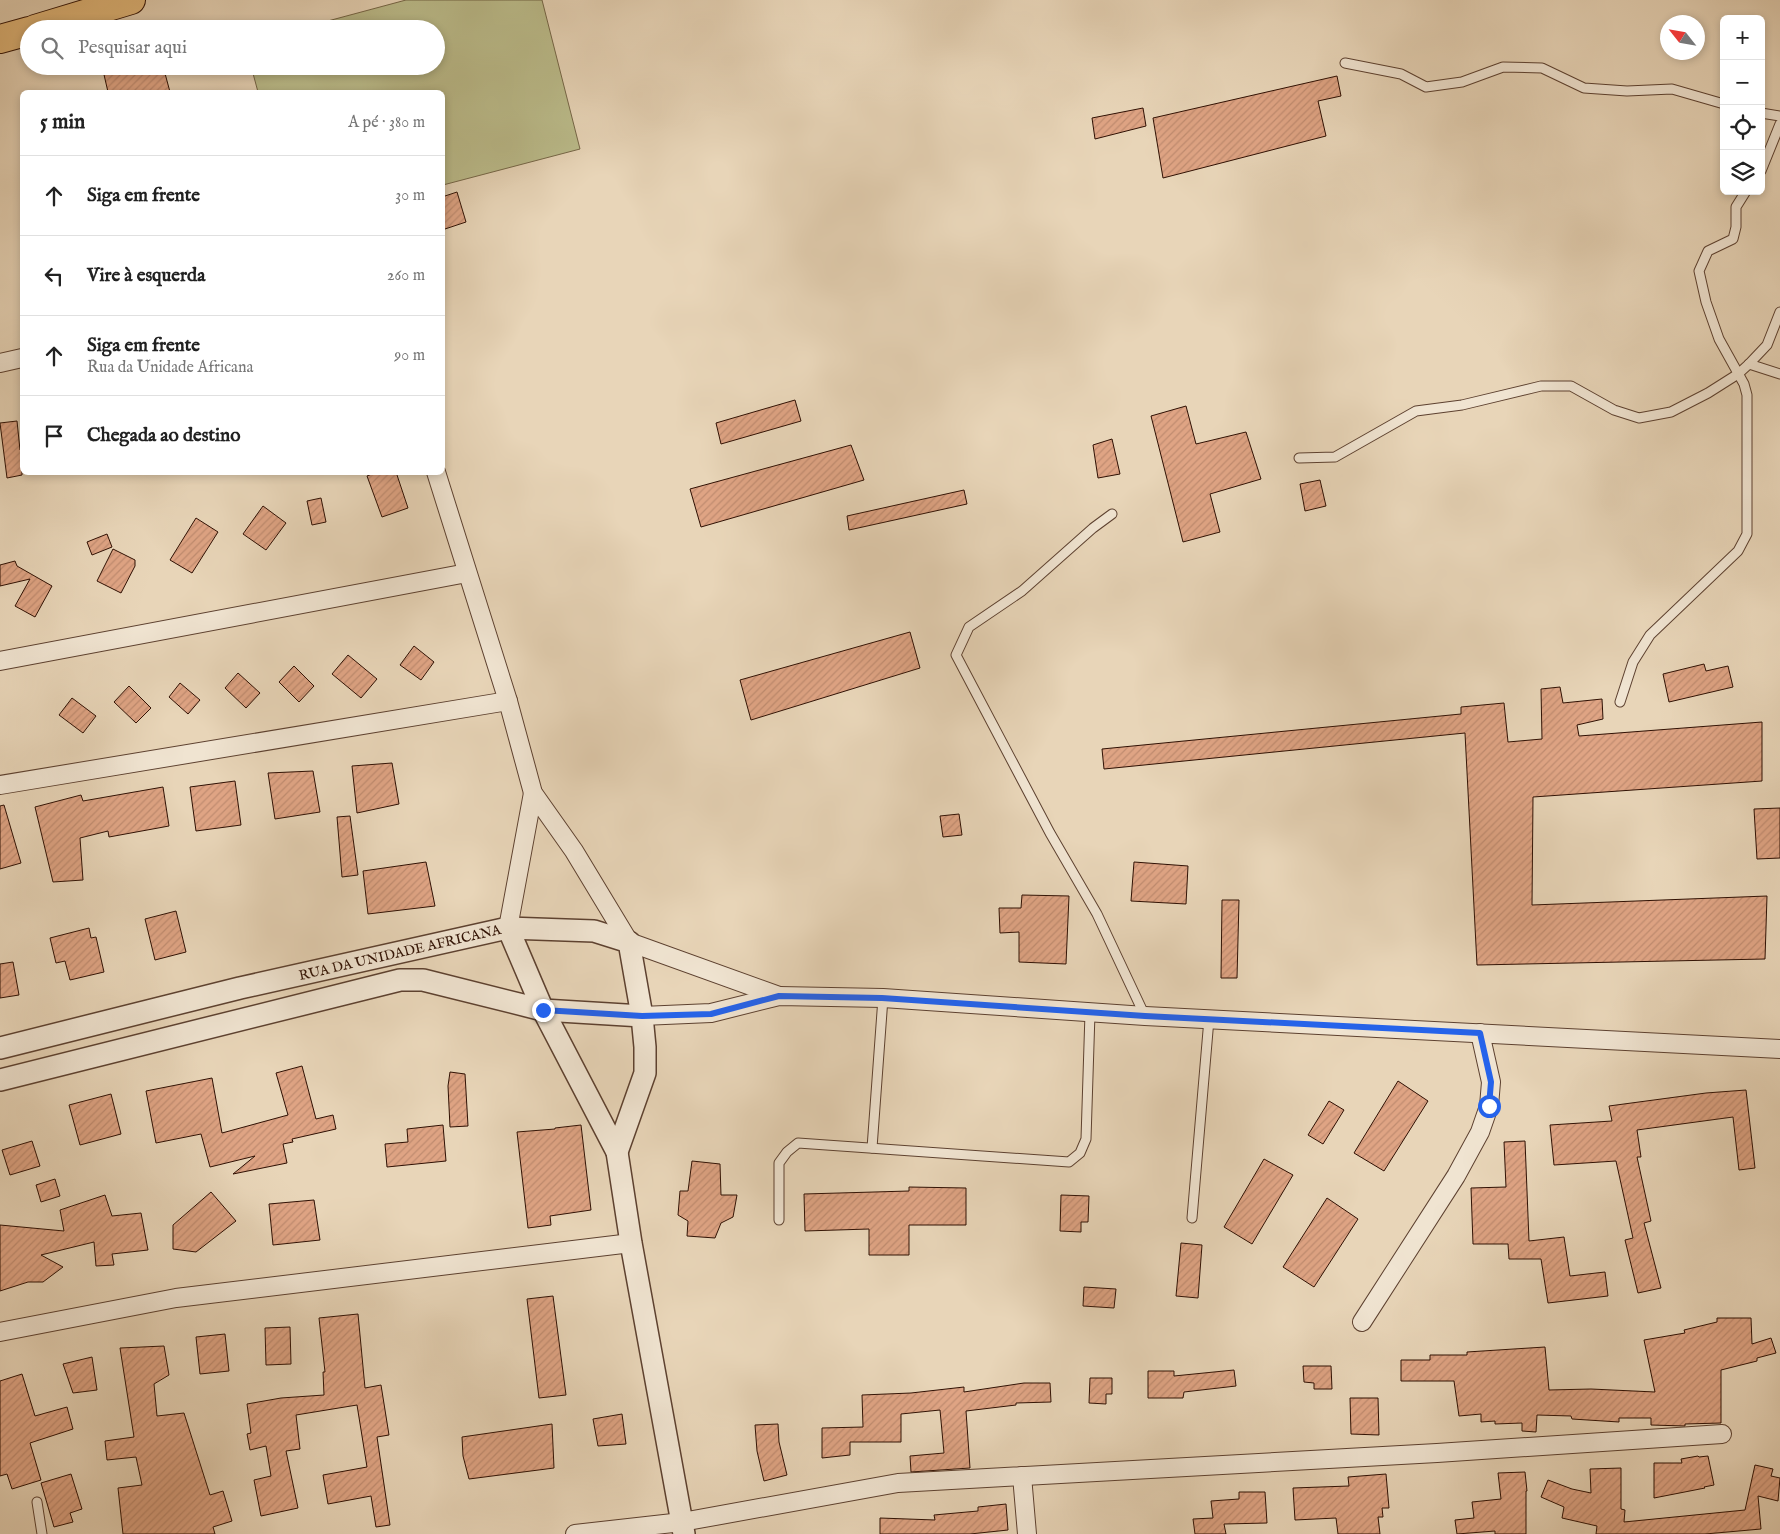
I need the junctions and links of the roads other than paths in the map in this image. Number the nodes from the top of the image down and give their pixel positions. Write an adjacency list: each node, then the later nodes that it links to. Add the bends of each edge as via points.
1 (132, 0): 2 (main road)
2 (66, 20)
3 (20, 33): 4 (main road)
4 (0, 39)
5 (1345, 64): 6 (lane, via 1400,74 1426,87 1462,82 1502,67 1542,68 1584,88 1627,91 1672,89)
6 (1720, 103)
7 (1765, 114): 8 (lane)
8 (1780, 116)
9 (1780, 124): 10 (lane)
10 (1765, 161)
11 (1744, 195): 16 (lane, via 1736,207 1733,239 1708,251 1699,271 1719,339)
12 (1780, 312): 15 (lane, via 1767,346)
13 (20, 358): 14 (street)
14 (0, 363)
15 (1749, 364): 16 (lane); 17 (lane)
16 (1738, 374): 18 (lane, via 1671,412 1639,418 1614,410 1571,386 1540,386 1462,405 1416,411 1335,456); 24 (lane, via 1746,395 1747,534 1738,551 1650,635 1633,662)
17 (1780, 374)
18 (1299, 458)
19 (437, 475): 21 (street)
20 (1112, 514): 34 (lane, via 1022,591 969,627 956,655 1050,833 1097,914)
21 (467, 573): 22 (street); 23 (street)
22 (0, 661)
23 (508, 701): 25 (street); 26 (street)
24 (1620, 702)
25 (0, 785)
26 (533, 793): 27 (street); 28 (street, via 574,851)
27 (508, 928): 28 (street, RUA DA UNIDADE AFRICANA, via 594,931); 31 (street); 37 (street, RUA DA UNIDADE AFRICANA, via 240,988)
28 (629, 942): 29 (street, RUA DA UNIDADE AFRICANA); 33 (street)
29 (779, 996): 30 (street); 33 (street, RUA DA UNIDADE AFRICANA, via 711,1014)
30 (882, 998): 32 (street); 40 (lane)
31 (543, 1010): 33 (street, RUA DA UNIDADE AFRICANA); 39 (street, RUA DA UNIDADE AFRICANA, via 423,980 400,980); 41 (street)
32 (1090, 1013): 34 (street); 40 (lane, via 1086,1139 1080,1153 1069,1162)
33 (642, 1016): 41 (street, via 645,1074)
34 (1145, 1016): 35 (street)
35 (1209, 1019): 36 (street); 42 (lane)
36 (1480, 1033): 38 (street); 45 (street, via 1491,1082 1489,1106 1480,1132 1456,1176)
37 (0, 1048)
38 (1780, 1049)
39 (0, 1080)
40 (872, 1148): 43 (lane, via 798,1143 780,1163)
41 (617, 1152): 44 (street)
42 (1192, 1218)
43 (778, 1220)
44 (631, 1243): 46 (street, via 176,1298); 50 (street)
45 (1362, 1322)
46 (0, 1332)
47 (1722, 1434): 48 (street)
48 (1022, 1476): 50 (street, via 898,1483); 53 (street)
49 (37, 1502): 51 (lane)
50 (682, 1528): 52 (street)
51 (42, 1534)
52 (575, 1534)
53 (1027, 1534)

